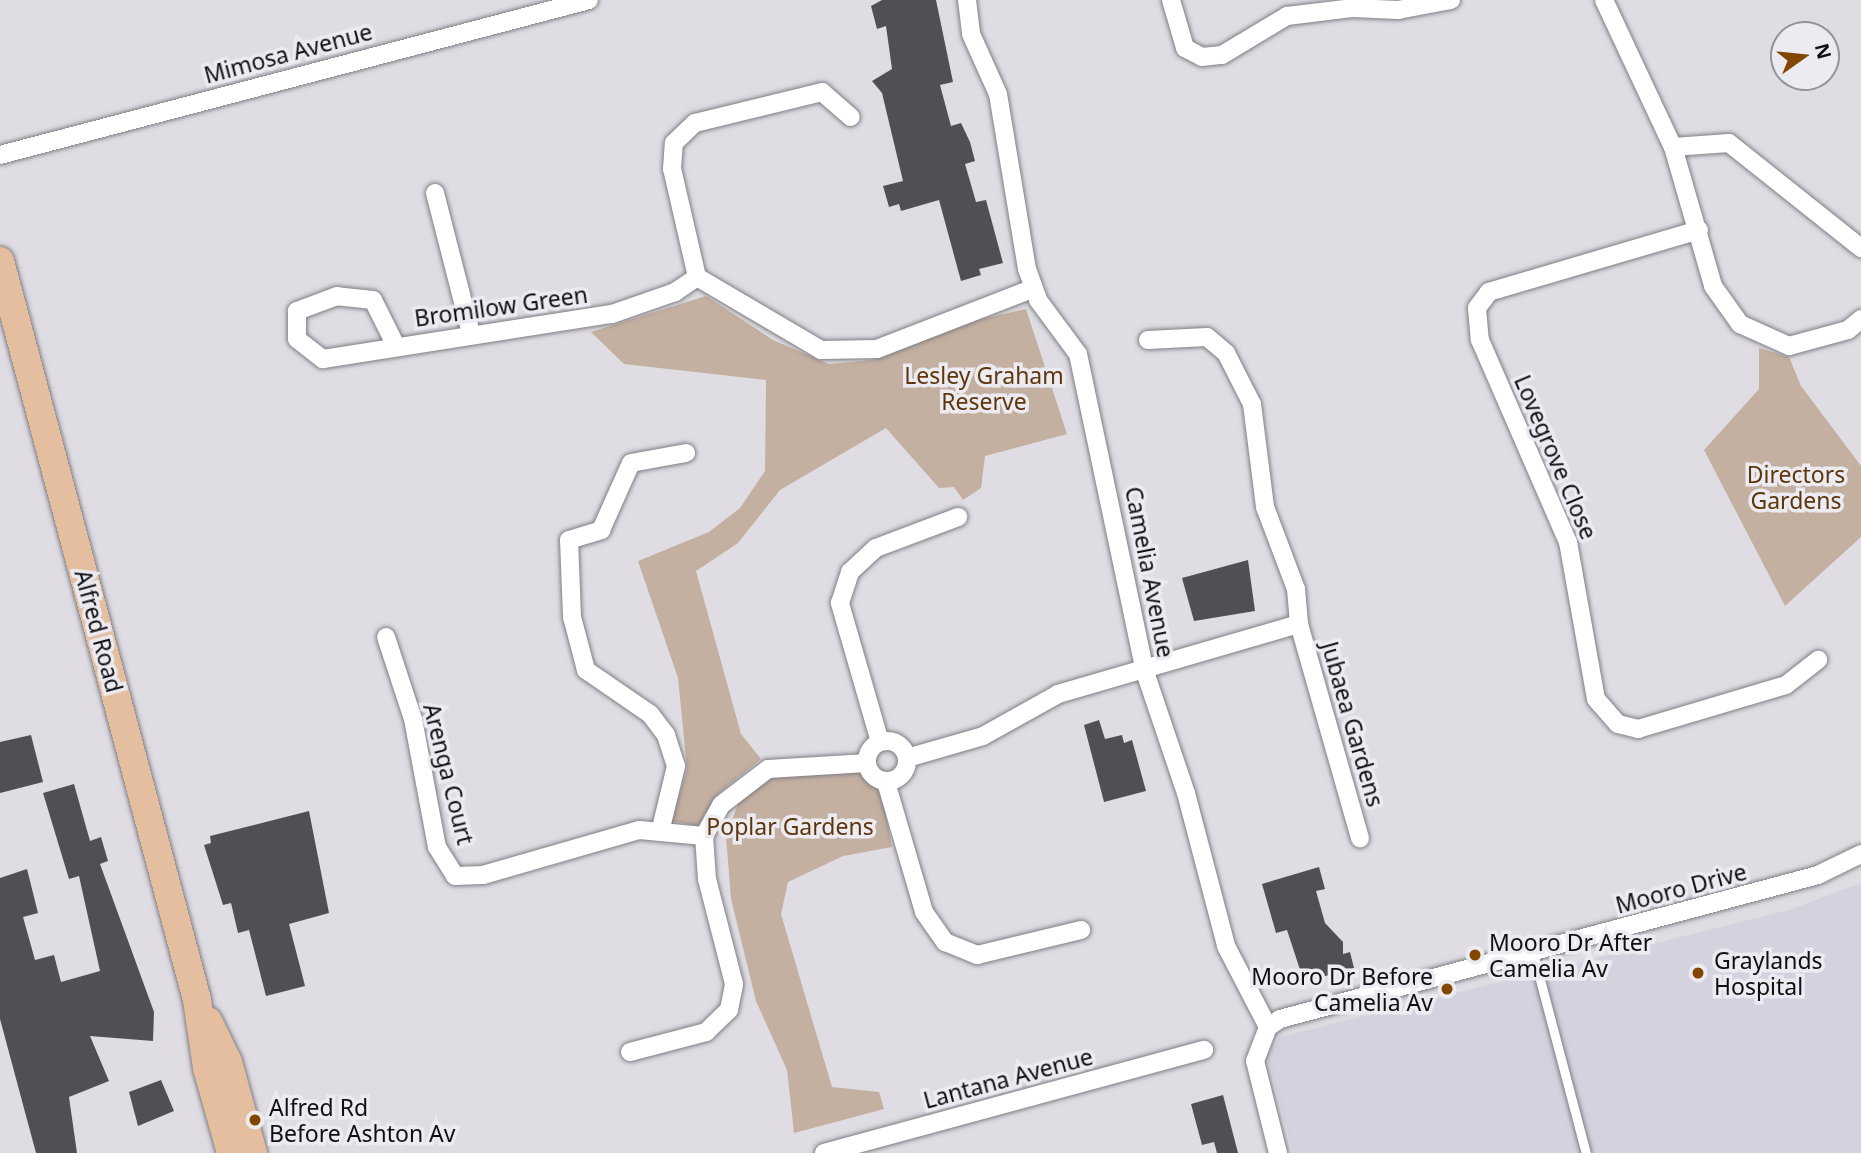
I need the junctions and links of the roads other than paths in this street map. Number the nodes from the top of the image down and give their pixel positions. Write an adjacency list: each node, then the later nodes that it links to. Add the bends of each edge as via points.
1 (589, 0): 8 (street, Mimosa Avenue)
2 (967, 0): 14 (street, Camelia Avenue, via 971,34 998,94 1008,180 1021,213)
3 (1171, 0): 4 (street, via 1185,48 1202,57 1222,55 1287,16 1352,8 1398,10)
4 (1451, 0)
5 (1604, 0): 7 (street)
6 (851, 117): 13 (street, via 822,92 695,123 674,144 672,169)
7 (1673, 147): 10 (street); 11 (street, via 1729,143)
8 (0, 155)
9 (435, 193): 16 (street)
10 (1699, 230): 15 (street, via 1713,286 1740,324 1775,344 1847,330); 23 (street, Lovegrove Close, via 1489,292 1477,308 1480,340 1569,542 1596,699 1618,724 1637,729 1786,685)
11 (1861, 248)
12 (0, 261): 35 (main road, Alfred Road)
13 (697, 276): 14 (street, via 821,350 877,349); 16 (street, Bromilow Green, via 675,292 612,314 529,331)
14 (1034, 288): 24 (street, Camelia Avenue, via 1077,354)
15 (1861, 319)
16 (471, 333): 18 (street, Bromilow Green)
17 (1148, 340): 21 (street, Jubaea Gardens, via 1207,337 1226,353 1252,404 1265,507 1296,589)
18 (396, 346): 18 (street, Bromilow Green, via 323,359 297,339 297,311 337,296 373,300)
19 (686, 453): 29 (street, via 631,463 601,530 569,540 572,617 586,670 650,714 676,766)
20 (958, 517): 25 (street, via 876,548 850,572 840,604)
21 (1299, 624): 24 (street, Jubaea Gardens); 31 (street, Jubaea Gardens)
22 (386, 637): 29 (street, Arenga Court, via 413,719 437,847 455,876 482,875)
23 (1818, 660)
24 (1145, 672): 26 (street, Jubaea Gardens, via 1058,694 983,736); 36 (street, Camelia Avenue, via 1186,793 1226,946)
25 (880, 742): 26 (street, via 894,741); 27 (street)
26 (908, 758): 28 (street, via 905,772)
27 (867, 763): 28 (street, via 873,776); 30 (street, via 768,769 721,805)
28 (886, 782): 33 (street, via 924,912 945,942 977,955)
29 (661, 828): 30 (street, Arenga Court)
30 (704, 836): 38 (street, via 707,879 734,984 729,1010 706,1032)
31 (1360, 838)
32 (1861, 854): 34 (street, Mooro Drive, via 1818,875)
33 (1081, 930)
34 (1533, 953): 36 (street, Mooro Drive, via 1295,1014); 43 (lane)
35 (197, 1000): 39 (main road, Alfred Road, via 206,1068); 40 (main road, Alfred Road, via 228,1062)
36 (1268, 1027): 42 (street, via 1255,1062)
37 (1204, 1050): 41 (street, Lantana Avenue)
38 (630, 1052)
39 (231, 1153)
40 (253, 1153)
41 (824, 1153)
42 (1278, 1153)
43 (1586, 1153)

